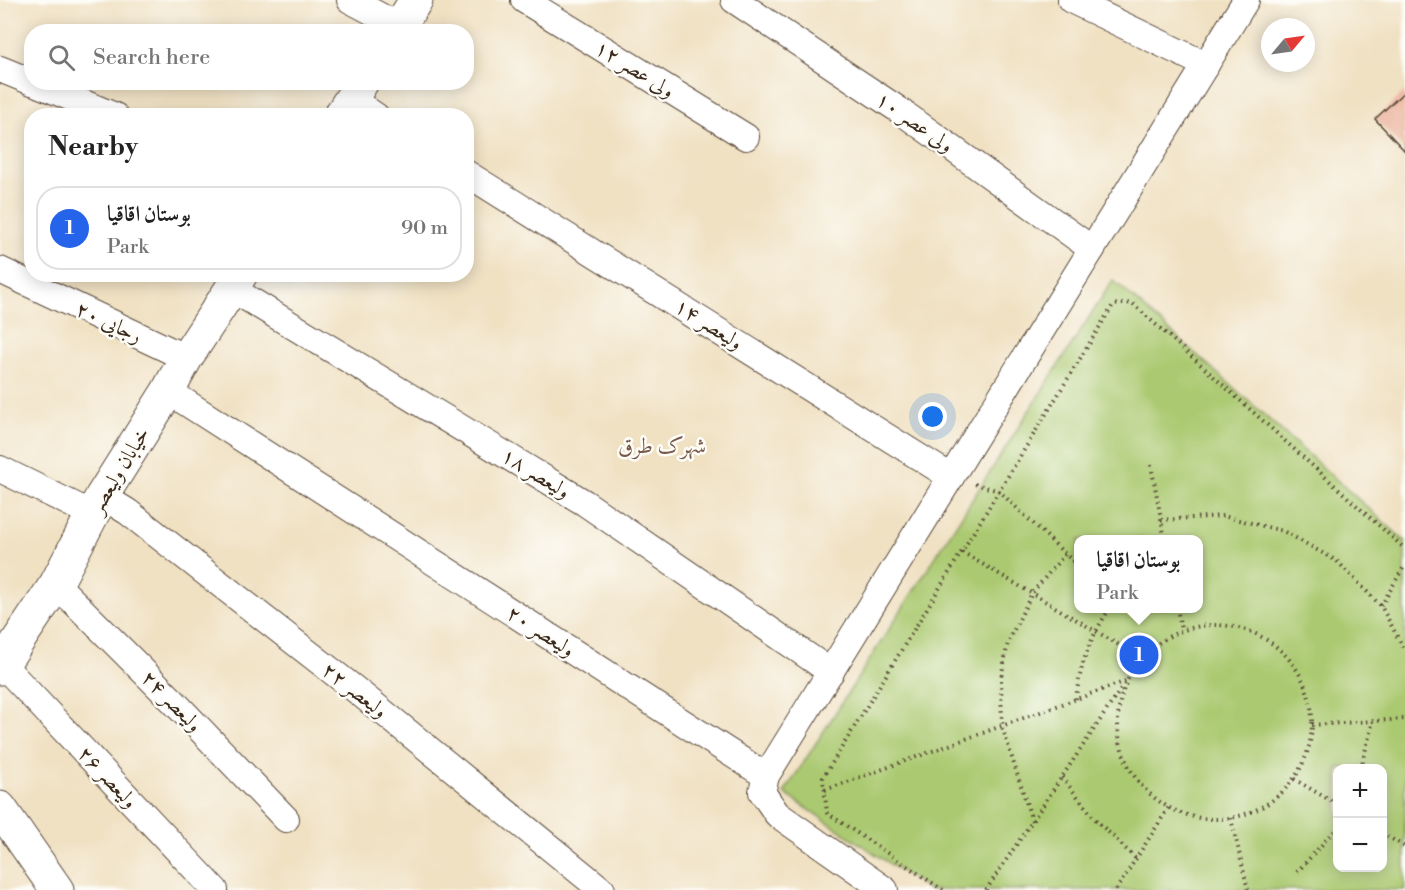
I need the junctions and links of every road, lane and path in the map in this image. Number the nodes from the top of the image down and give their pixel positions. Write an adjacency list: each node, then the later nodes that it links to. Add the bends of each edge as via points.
1 (350, 0): 6 (street)
2 (524, 0): 12 (street, ولی عصر ۱۲)
3 (734, 0): 14 (street, ولی عصر ۱۰, via 899,110)
4 (1071, 0): 7 (street)
5 (1246, 0): 7 (street)
6 (403, 19)
7 (1206, 65): 14 (street)
8 (0, 69): 9 (street)
9 (24, 79)
10 (52, 90): 11 (street)
11 (95, 108)
12 (746, 137)
13 (474, 178): 23 (street, ولیعصر ۱۴)
14 (1092, 249): 23 (street)
15 (0, 270): 16 (street, رجایی ۲۰)
16 (24, 281)
17 (25, 282): 19 (street, رجایی ۲۰)
18 (237, 282): 19 (street, خیابان ولیعصر); 43 (street, ولیعصر ۱۸, via 585,504)
19 (186, 358): 20 (street, خیابان ولیعصر)
20 (168, 391): 25 (street, خیابان ولیعصر); 51 (street, ولیعصر ۲۰)
21 (1151, 465): 26 (path)
22 (0, 469): 25 (street, ولیعصر ۲۲)
23 (951, 477): 24 (path); 43 (street)
24 (999, 491): 28 (path, via 1113,305 1132,303); 29 (path); 30 (path)
25 (97, 505): 33 (street, خیابان ولیعصر); 68 (street, ولیعصر ۲۲, via 128,512)
26 (1161, 520): 27 (path); 35 (path, via 1223,516 1284,531 1337,561)
27 (1164, 535)
28 (1405, 549)
29 (962, 552): 34 (path); 54 (path, via 823,778)
30 (1065, 554): 31 (path); 34 (path)
31 (1074, 562)
32 (1405, 565): 35 (path)
33 (56, 584): 42 (street, خیابان ولیعصر); 59 (street, ولیعصر ۲۴)
34 (1032, 593): 39 (path); 49 (path, via 1008,642 1001,678)
35 (1381, 606): 40 (path)
36 (1107, 613): 39 (path)
37 (1178, 613): 38 (path)
38 (1181, 630): 41 (path); 48 (path, via 1218,624 1255,633 1272,643 1298,670 1311,706)
39 (1095, 631): 41 (path); 45 (path, via 1079,671)
40 (1405, 651)
41 (1141, 658): 44 (path)
42 (1, 666): 67 (street, ولیعصر ۲۶)
43 (831, 672): 51 (street)
44 (1126, 681): 45 (path); 52 (path); 56 (path, via 1118,718 1124,756 1144,788)
45 (1076, 699): 49 (path)
46 (1405, 719): 47 (path)
47 (1373, 721): 48 (path); 50 (path)
48 (1312, 725): 53 (path, via 1304,762)
49 (1002, 726): 54 (path); 60 (path)
50 (1362, 764)
51 (766, 776): 69 (street, via 762,792 777,814)
52 (1062, 777): 60 (path); 64 (path, via 1096,820)
53 (1294, 779): 55 (path); 58 (path, via 1267,805)
54 (825, 790): 70 (path, via 828,813)
55 (1333, 802)
56 (1169, 807): 58 (path, via 1193,817); 64 (path)
57 (0, 808): 66 (street)
58 (1231, 818): 73 (path)
59 (286, 819)
60 (1032, 822): 71 (path)
61 (1333, 832): 65 (path)
62 (1387, 835): 63 (path)
63 (1405, 846)
64 (1136, 859): 72 (path)
65 (1297, 872)
66 (57, 890)
67 (214, 890)
68 (602, 890)
69 (885, 890)
70 (943, 890)
71 (986, 890)
72 (1116, 890)
73 (1248, 890)

